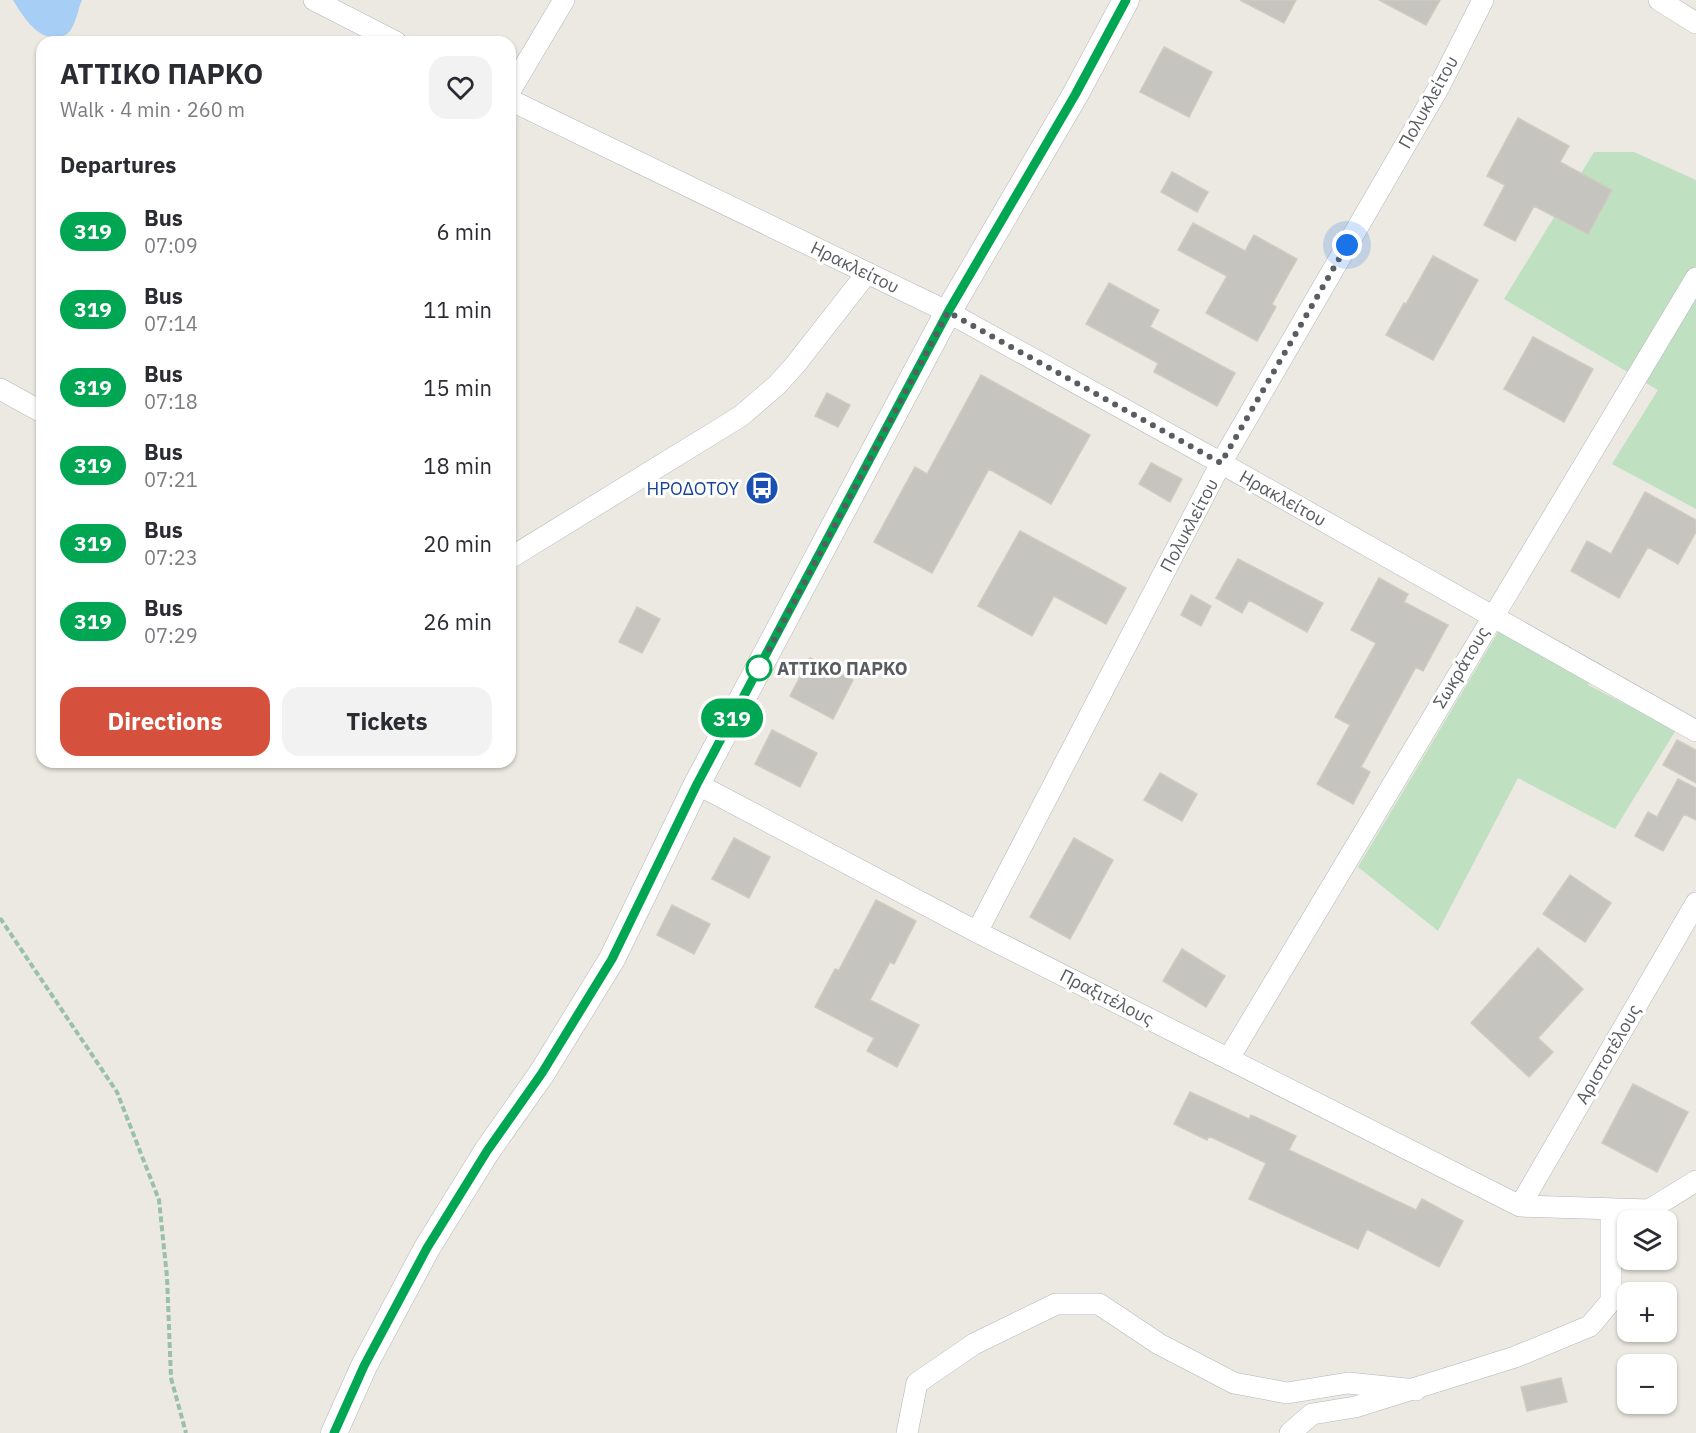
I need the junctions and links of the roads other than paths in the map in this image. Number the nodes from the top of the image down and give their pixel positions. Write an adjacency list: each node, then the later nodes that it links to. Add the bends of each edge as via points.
1 (314, 0): 7 (street)
2 (564, 0): 8 (street)
3 (1126, 0): 12 (street)
4 (1483, 0): 15 (street, Πολυκλείτου, via 1438,87)
5 (1659, 0): 6 (street)
6 (1696, 23)
7 (384, 36)
8 (516, 81)
9 (516, 103): 10 (street, Ηρακλείτου)
10 (867, 273): 12 (street, Ηρακλείτου); 16 (street, via 777,386 741,416)
11 (1696, 278): 17 (street, Σωκράτους)
12 (948, 312): 15 (street, Ηρακλείτου); 19 (street)
13 (0, 389): 14 (street)
14 (36, 409)
15 (1221, 463): 17 (street, Ηρακλείτου); 21 (street, Πολυκλείτου)
16 (516, 554)
17 (1492, 616): 18 (street, Ηρακλείτου); 22 (street, Σωκράτους)
18 (1696, 731)
19 (697, 784): 21 (street, Πραξιτέλους); 27 (street, via 612,959 427,1248 364,1366)
20 (1696, 903): 24 (street, Αριστοτέλους)
21 (977, 932): 22 (street, Πραξιτέλους)
22 (1228, 1058): 24 (street, Πραξιτέλους)
23 (1696, 1181): 25 (street, via 1648,1210)
24 (1520, 1206): 25 (street)
25 (1611, 1209): 26 (street, via 1611,1301 1590,1326 1515,1358)
26 (1416, 1390): 28 (street, via 1348,1383 1287,1393 1234,1383 1159,1344 1099,1304 1056,1304 974,1344 917,1383); 29 (street, via 1312,1414)
27 (334, 1433)
28 (907, 1433)
29 (1290, 1433)

